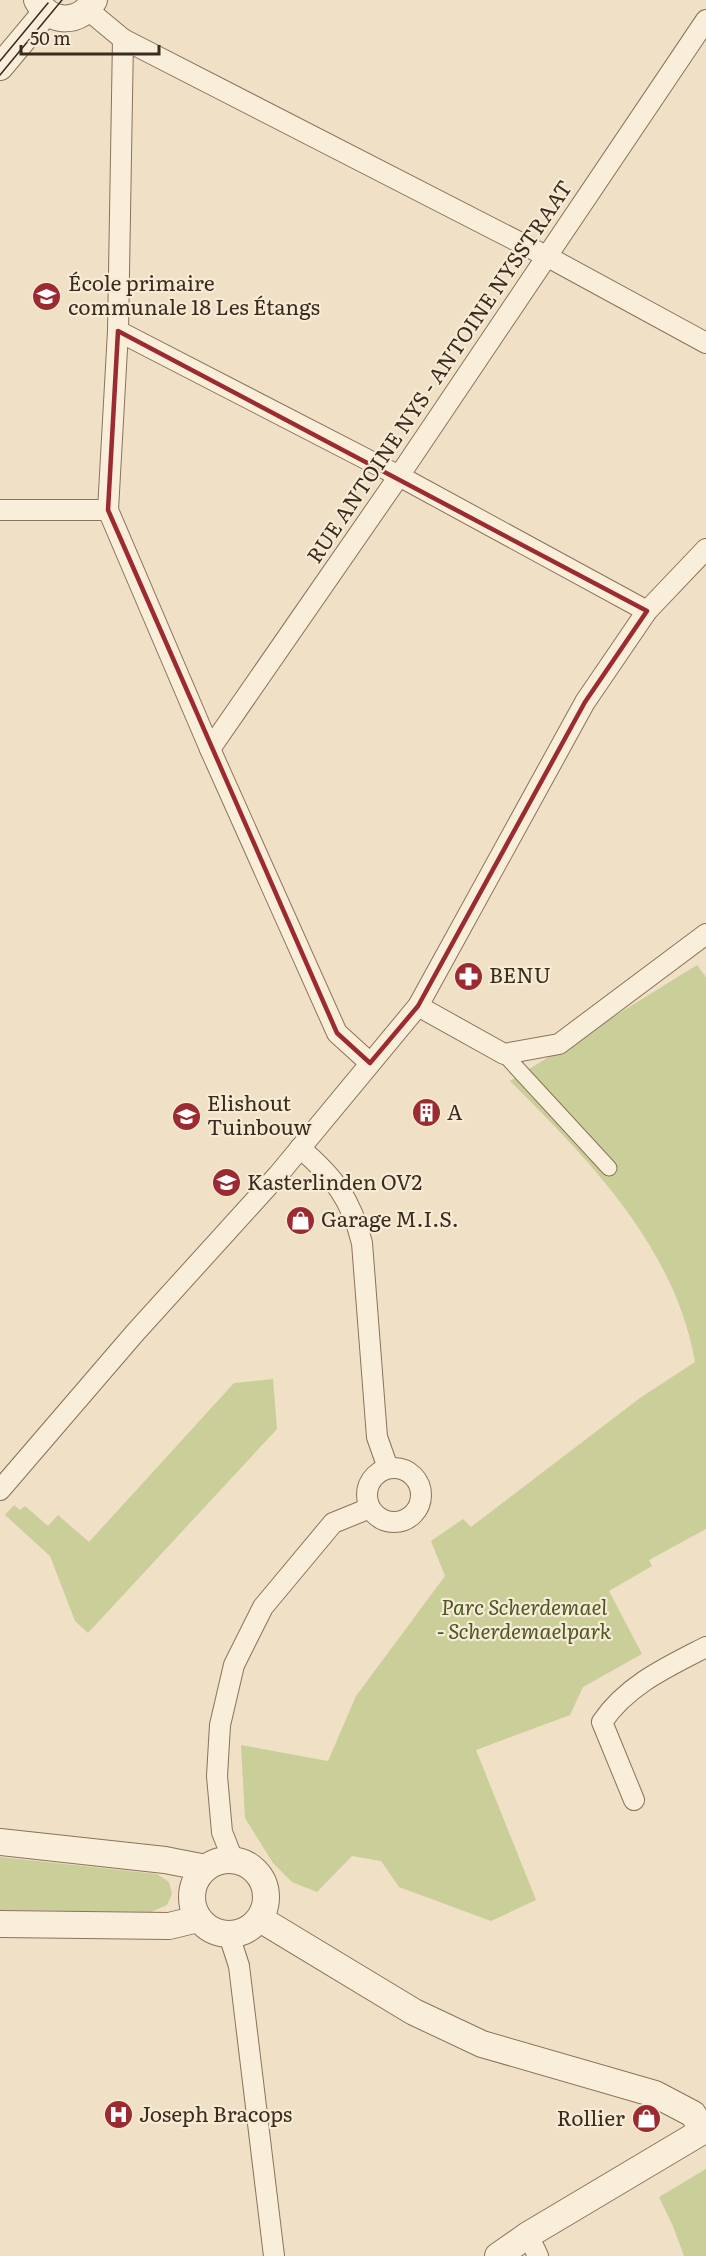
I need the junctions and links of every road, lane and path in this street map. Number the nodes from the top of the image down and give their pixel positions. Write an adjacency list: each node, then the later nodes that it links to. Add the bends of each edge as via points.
1 (91, 5): 2 (street, via 69,19 59,18); 4 (street)
2 (42, 6): 5 (street)
3 (706, 20): 6 (street, RUE ANTOINE NYS - ANTOINE NYSSTRAAT)
4 (123, 39): 6 (street); 7 (street)
5 (0, 67)
6 (548, 257): 8 (street); 9 (street, RUE ANTOINE NYS - ANTOINE NYSSTRAAT)
7 (118, 331): 9 (street); 11 (street)
8 (706, 343)
9 (399, 476): 13 (street); 14 (street, RUE ANTOINE NYS - ANTOINE NYSSTRAAT)
10 (0, 510): 11 (street)
11 (108, 510): 14 (street)
12 (706, 549): 13 (street)
13 (646, 611): 16 (street, via 585,702)
14 (210, 749): 18 (street, via 337,1033)
15 (706, 934): 17 (street, via 559,1044)
16 (418, 1006): 17 (street); 18 (street)
17 (504, 1054): 20 (street)
18 (370, 1063): 19 (street)
19 (300, 1148): 21 (street, via 341,1188 356,1218 362,1243 377,1437); 22 (street)
20 (609, 1168)
21 (388, 1468): 23 (street, via 369,1484); 23 (street, via 404,1469 417,1479 422,1494 418,1509 408,1520 393,1523 379,1519)
22 (0, 1490)
23 (370, 1508): 27 (street, via 333,1523 263,1607 234,1665 220,1725 217,1776 222,1832)
24 (706, 1647): 25 (street, via 651,1676 616,1702 602,1722)
25 (634, 1800)
26 (0, 1842): 28 (street)
27 (233, 1860): 28 (street, via 219,1861); 30 (street, via 252,1867 265,1884 267,1896)
28 (206, 1868): 29 (street, via 196,1879 192,1894 192,1907)
29 (198, 1919): 31 (street, via 170,1926); 32 (street)
30 (260, 1919): 32 (street, via 240,1933); 33 (street, via 414,2012 482,2044 655,2094 693,2114)
31 (0, 1924)
32 (228, 1935): 35 (street, via 239,1966)
33 (705, 2130): 34 (street)
34 (533, 2245): 36 (street)
35 (274, 2256)
36 (498, 2256)

